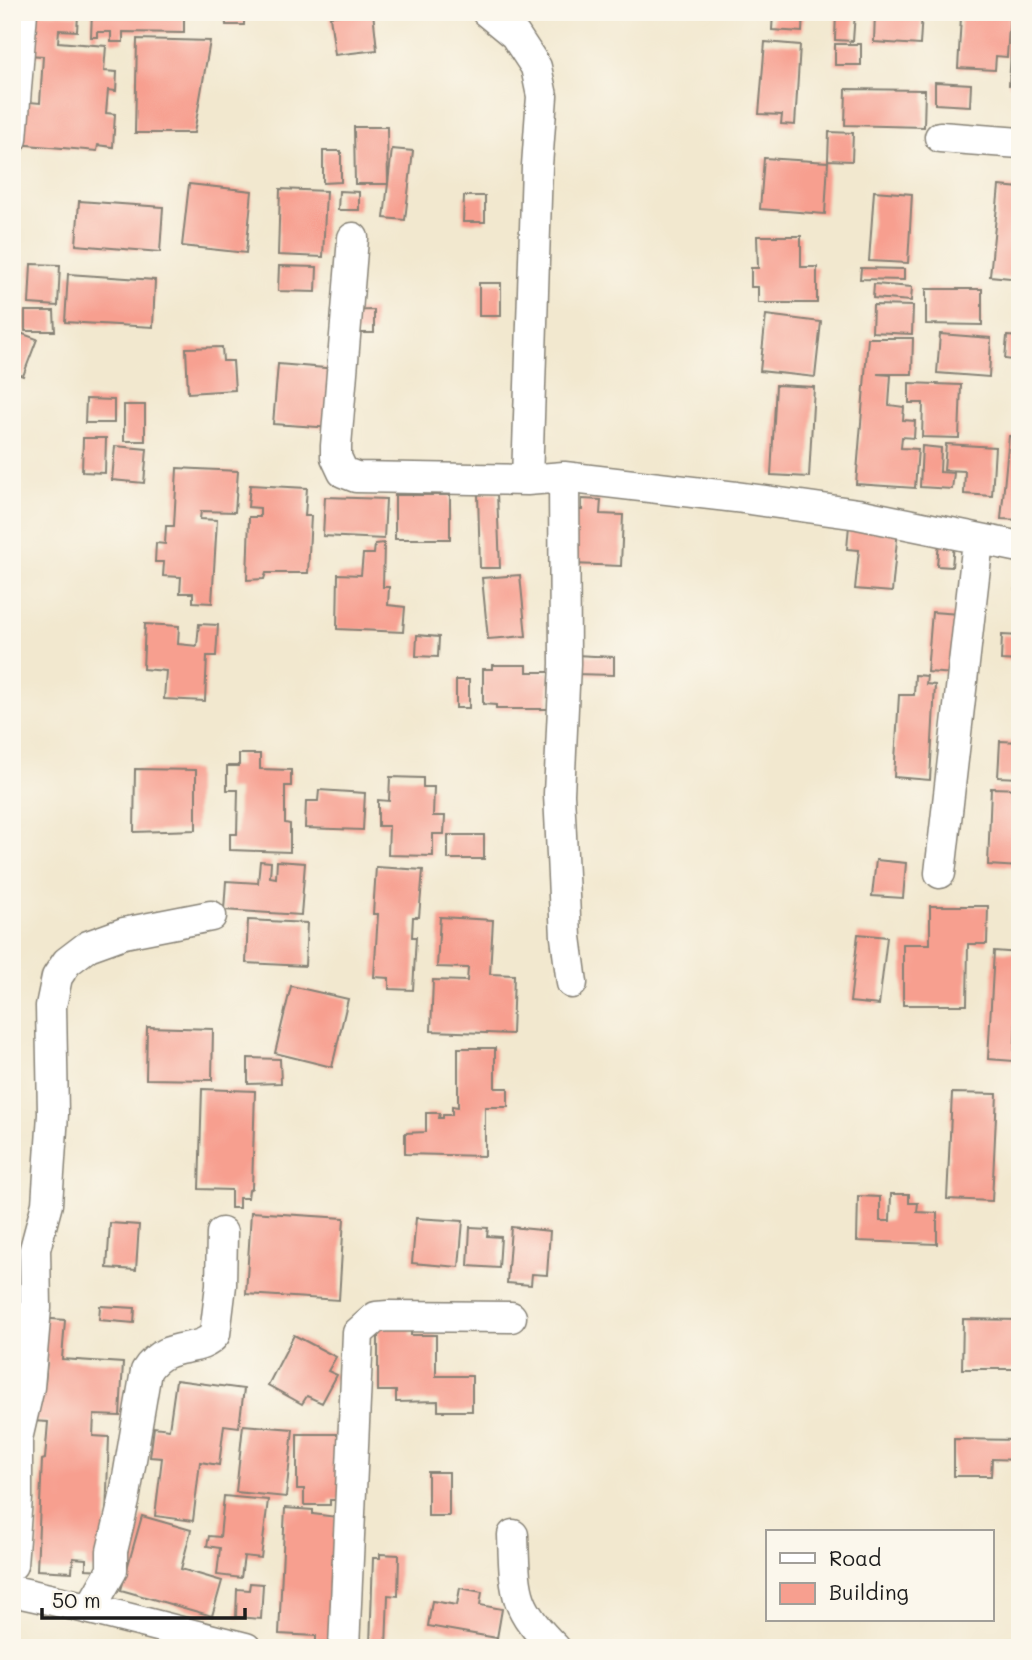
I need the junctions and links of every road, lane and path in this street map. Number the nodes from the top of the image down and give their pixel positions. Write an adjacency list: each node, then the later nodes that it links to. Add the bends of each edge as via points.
1 (22, 12): 4 (street)
2 (487, 12): 8 (street, via 515,35 536,67 542,96)
3 (940, 138): 5 (street)
4 (12, 139)
5 (1020, 143)
6 (353, 238): 8 (street, via 336,446 343,472 356,477)
7 (564, 477): 8 (street); 9 (street, via 858,514); 13 (street, via 565,664 559,794)
8 (527, 480)
9 (978, 541): 10 (street); 11 (street)
10 (1020, 547)
11 (940, 873)
12 (211, 915): 17 (street, via 124,933 88,946 67,962 57,977 51,1006 53,1114 47,1204 35,1249 36,1308 29,1387 17,1438)
13 (572, 983)
14 (222, 1233): 19 (street, via 215,1334 204,1343 157,1356 146,1371 112,1570)
15 (511, 1317): 22 (street, via 376,1317 358,1333)
16 (513, 1535): 23 (street, via 520,1604 528,1621)
17 (12, 1565)
18 (12, 1591): 19 (street)
19 (90, 1607): 20 (street)
20 (145, 1637): 21 (street)
21 (246, 1648)
22 (344, 1648)
23 (555, 1648)

